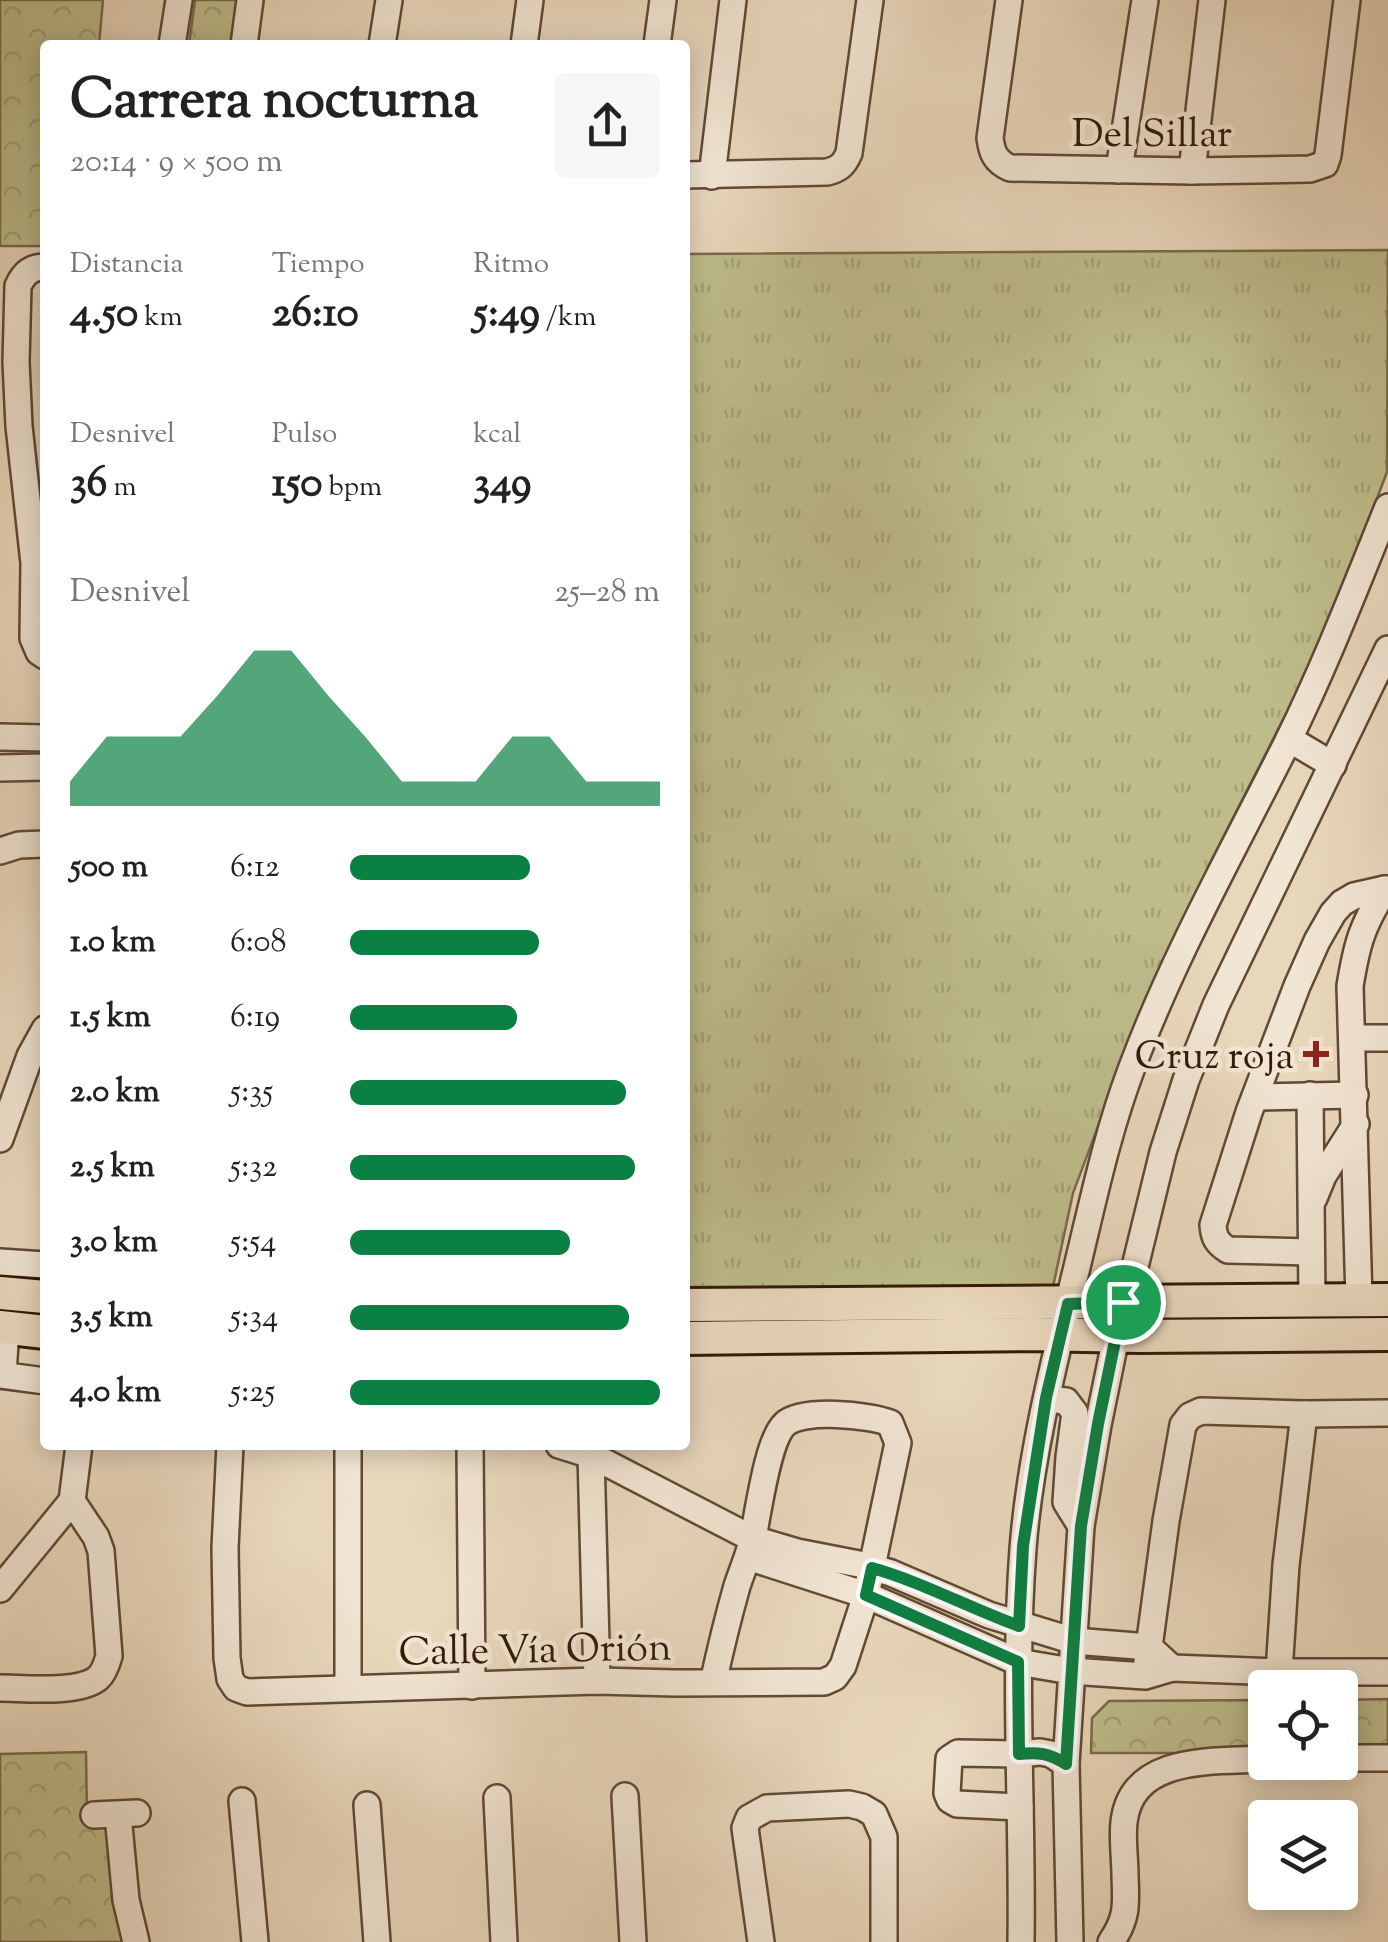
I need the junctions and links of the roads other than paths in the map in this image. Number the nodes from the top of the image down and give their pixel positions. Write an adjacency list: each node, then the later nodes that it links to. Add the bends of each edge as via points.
1 (178, 0): 12 (street)
2 (250, 0): 13 (street)
3 (389, 0): 14 (street)
4 (530, 0): 15 (street)
5 (663, 0): 16 (street)
6 (733, 0): 20 (street)
7 (870, 0): 20 (street, via 844,164 827,172)
8 (1009, 0): 17 (street, Del Sillar, via 990,138 998,162 1010,168)
9 (1145, 0): 17 (street)
10 (1212, 0): 18 (street)
11 (1347, 0): 18 (street, Del Sillar, via 1324,164)
12 (173, 40)
13 (245, 40)
14 (383, 40)
15 (525, 40)
16 (658, 40)
17 (1118, 170): 18 (street, Del Sillar)
18 (1192, 171)
19 (690, 175): 20 (street)
20 (712, 176)
21 (34, 272): 24 (street, via 17,298 18,426 34,563 33,638)
22 (1388, 507): 27 (street)
23 (1388, 648): 28 (street)
24 (40, 650)
25 (0, 737): 26 (street)
26 (40, 738)
27 (1288, 739): 28 (street); 52 (street, via 1136,1057)
28 (1333, 765): 50 (street, via 1186,1080)
29 (40, 767): 30 (street)
30 (0, 768)
31 (40, 844): 32 (street)
32 (1, 850)
33 (1387, 884): 34 (street, via 1358,940 1350,986); 39 (street, via 1354,896 1333,913)
34 (1353, 1038): 35 (street); 38 (street)
35 (1388, 1038)
36 (40, 1039): 41 (street)
37 (1310, 1095): 38 (street); 39 (street); 42 (street)
38 (1355, 1095): 40 (street)
39 (1255, 1097): 43 (street, via 1214,1235 1228,1250)
40 (1356, 1124): 42 (street); 49 (street)
41 (0, 1139)
42 (1310, 1206): 43 (street)
43 (1311, 1252): 48 (street)
44 (0, 1262): 45 (street)
45 (40, 1266)
46 (0, 1293): 47 (main road)
47 (40, 1297)
48 (1312, 1300): 49 (main road); 50 (main road)
49 (1374, 1300)
50 (1123, 1302): 52 (main road); 56 (street)
51 (690, 1304): 52 (main road)
52 (1064, 1319): 56 (main road); 57 (main road); 60 (street)
53 (3, 1327): 54 (main road); 58 (street)
54 (40, 1331)
55 (1388, 1334): 56 (main road)
56 (1116, 1335): 70 (street)
57 (690, 1338)
58 (2, 1374): 59 (street)
59 (40, 1375)
60 (1046, 1398): 70 (street, via 1066,1401 1075,1412 1066,1502); 75 (street, via 1023,1546)
61 (1304, 1414): 62 (street); 77 (street, via 1200,1411 1183,1425); 80 (street)
62 (1388, 1414)
63 (78, 1450): 69 (street)
64 (230, 1450): 90 (street, Calle Vía Orión, via 230,1679 246,1692)
65 (348, 1450): 90 (street)
66 (470, 1450): 88 (street)
67 (576, 1450): 68 (street)
68 (592, 1455): 71 (street); 86 (street)
69 (72, 1501): 73 (street); 89 (street, via 96,1537 109,1656 98,1678 75,1687)
70 (1081, 1526): 76 (street)
71 (750, 1548): 72 (street); 72 (street, via 782,1425 810,1415 864,1416 890,1423 898,1443); 74 (street); 87 (street)
72 (872, 1568): 74 (street); 75 (street)
73 (0, 1589)
74 (866, 1595): 78 (street); 87 (street, Calle Vía Orión, via 835,1677)
75 (1019, 1626): 76 (street); 78 (street)
76 (1074, 1641): 77 (street); 81 (street)
77 (1148, 1648): 79 (street); 85 (street)
78 (1018, 1662): 81 (street); 91 (street)
79 (1172, 1668): 82 (street); 85 (street)
80 (1279, 1670)
81 (1072, 1671): 85 (street); 95 (street)
82 (1248, 1671)
83 (1358, 1672): 84 (street)
84 (1388, 1672)
85 (1145, 1676)
86 (597, 1681): 87 (street, Calle Vía Orión); 88 (street, Calle Vía Orión)
87 (713, 1684)
88 (472, 1686): 90 (street, Calle Vía Orión)
89 (0, 1688)
90 (348, 1688)
91 (1019, 1754): 95 (street, via 1051,1754); 100 (street); 100 (street, via 952,1755 947,1793 958,1804)
92 (1358, 1758): 93 (street)
93 (1388, 1758)
94 (1248, 1761): 111 (street, via 1188,1764 1142,1782 1124,1821 1126,1908)
95 (1066, 1764): 110 (street)
96 (625, 1796): 106 (street)
97 (496, 1798): 105 (street)
98 (242, 1802): 103 (street)
99 (367, 1805): 104 (street)
100 (1020, 1808): 109 (street)
101 (116, 1814): 102 (street)
102 (136, 1942)
103 (255, 1942)
104 (377, 1942)
105 (504, 1942)
106 (634, 1942)
107 (761, 1942): 108 (street, via 749,1818 767,1808 848,1804 874,1814 884,1837)
108 (884, 1942)
109 (1020, 1942)
110 (1070, 1942)
111 (1111, 1942)

